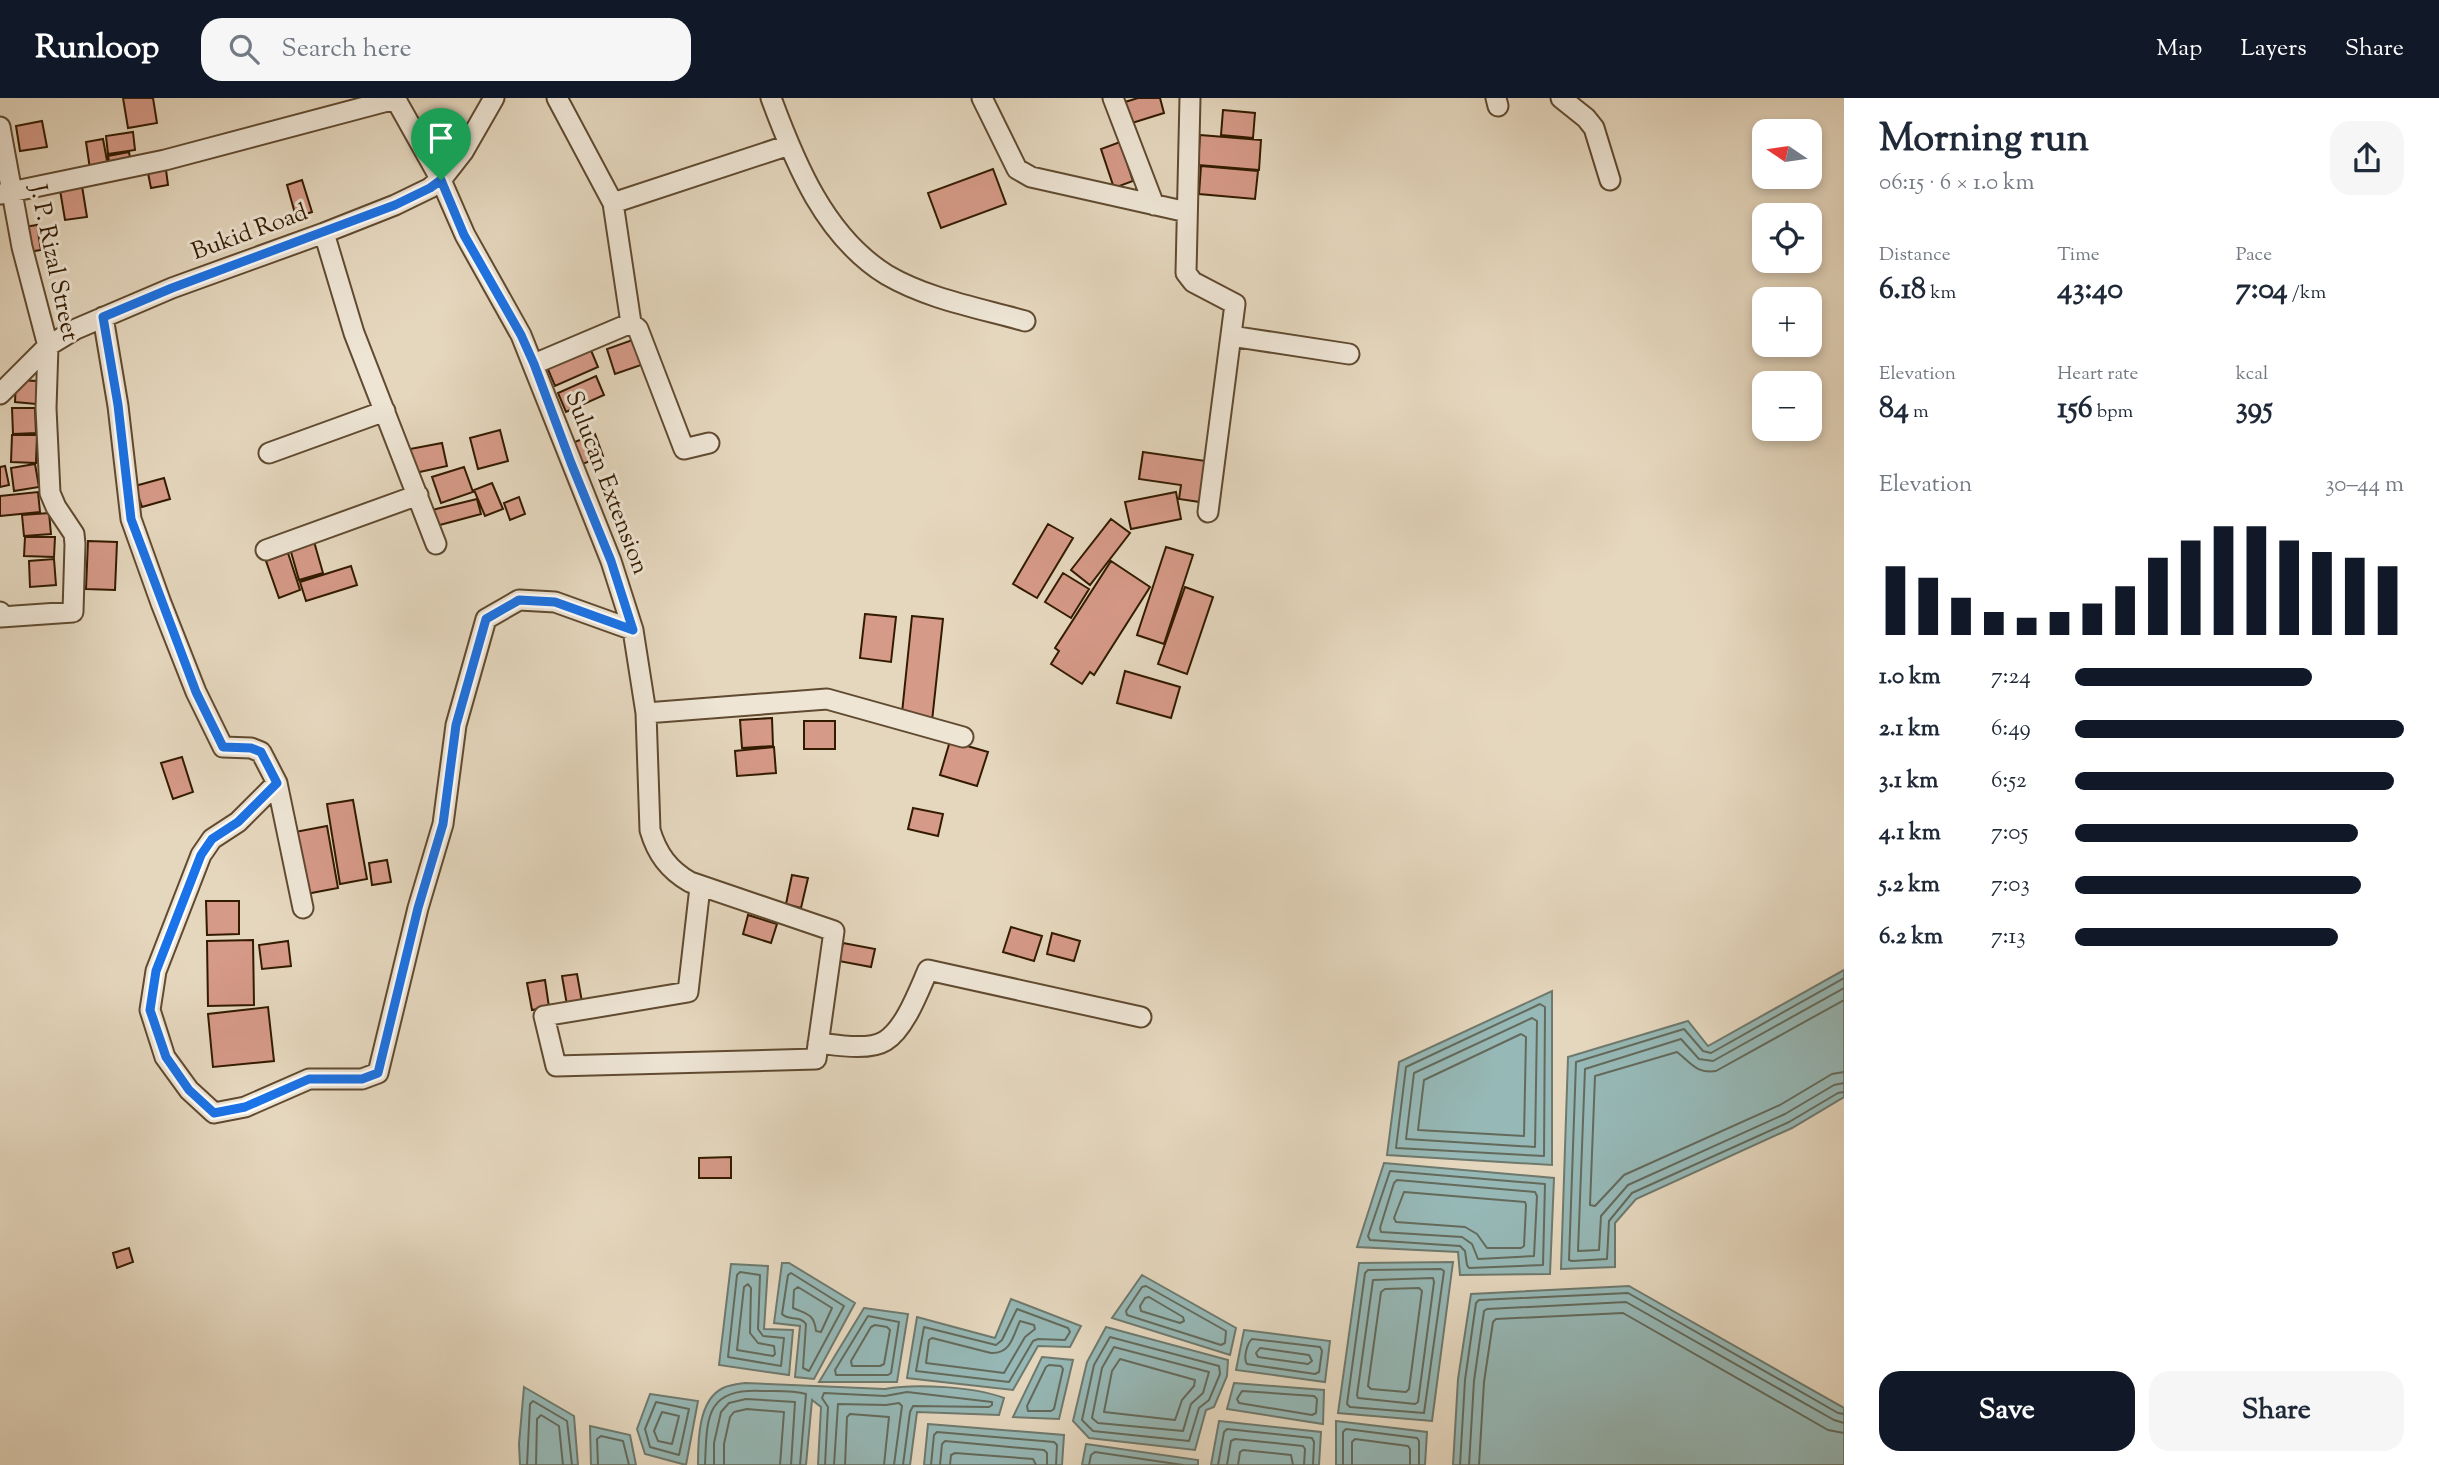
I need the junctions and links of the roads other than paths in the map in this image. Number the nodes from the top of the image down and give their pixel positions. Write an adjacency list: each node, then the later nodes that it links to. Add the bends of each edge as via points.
1 (494, 98): 11 (street, Bukid Road)
2 (557, 98): 14 (street)
3 (771, 98): 10 (street)
4 (982, 98): 15 (street, via 1017,169 1031,177)
5 (1113, 98): 15 (street)
6 (1190, 98): 16 (street)
7 (1561, 98): 12 (street, via 1594,128)
8 (395, 99): 11 (street, Sulucan Extension); 13 (street, via 165,160)
9 (0, 127): 13 (street, J. P. Rizal Street)
10 (789, 145): 14 (street); 19 (street, via 826,216 853,247 887,275 927,293)
11 (441, 180): 17 (street, Bukid Road, via 404,201); 24 (street, Sulucan Extension, via 464,235)
12 (1610, 180)
13 (6, 193): 22 (street, J. P. Rizal Street)
14 (613, 203): 20 (street)
15 (1154, 205): 16 (street)
16 (1187, 212): 21 (street, via 1186,273 1235,304)
17 (324, 233): 18 (street, Bukid Road); 26 (street, via 354,333)
18 (103, 317): 22 (street, Bukid Road); 37 (street, via 131,519 161,603 223,747 261,752)
19 (1024, 321)
20 (631, 323): 24 (street); 27 (street, via 638,330 684,449)
21 (1231, 336): 23 (street); 30 (street)
22 (48, 346): 25 (street, Bukid Road); 33 (street, J. P. Rizal Street, via 47,467 50,493 74,534 74,612 1,617)
23 (1349, 354)
24 (534, 364): 34 (street, Sulucan Extension)
25 (0, 394)
26 (385, 411): 28 (street); 29 (street)
27 (709, 443)
28 (269, 453)
29 (418, 495): 31 (street); 32 (street)
30 (1208, 512)
31 (436, 544)
32 (266, 550)
33 (0, 612)
34 (633, 630): 35 (street, Sulucan Extension); 37 (street, via 555,602 519,600 486,619 456,725 443,824 378,1073 362,1079 309,1079 245,1107 214,1113 189,1090 166,1057 150,1010 156,971 201,855 212,839 238,822)
35 (646, 713): 36 (street, via 827,699); 38 (street, Sulucan Extension, via 652,838 672,872)
36 (963, 737)
37 (277, 783): 39 (street)
38 (700, 887): 41 (street, Sulucan Extension, via 835,931); 41 (street, via 688,992 544,1016 556,1066 816,1059)
39 (303, 908)
40 (1141, 1017): 41 (street, via 928,970 909,1014 884,1041 854,1047)
41 (818, 1043)

